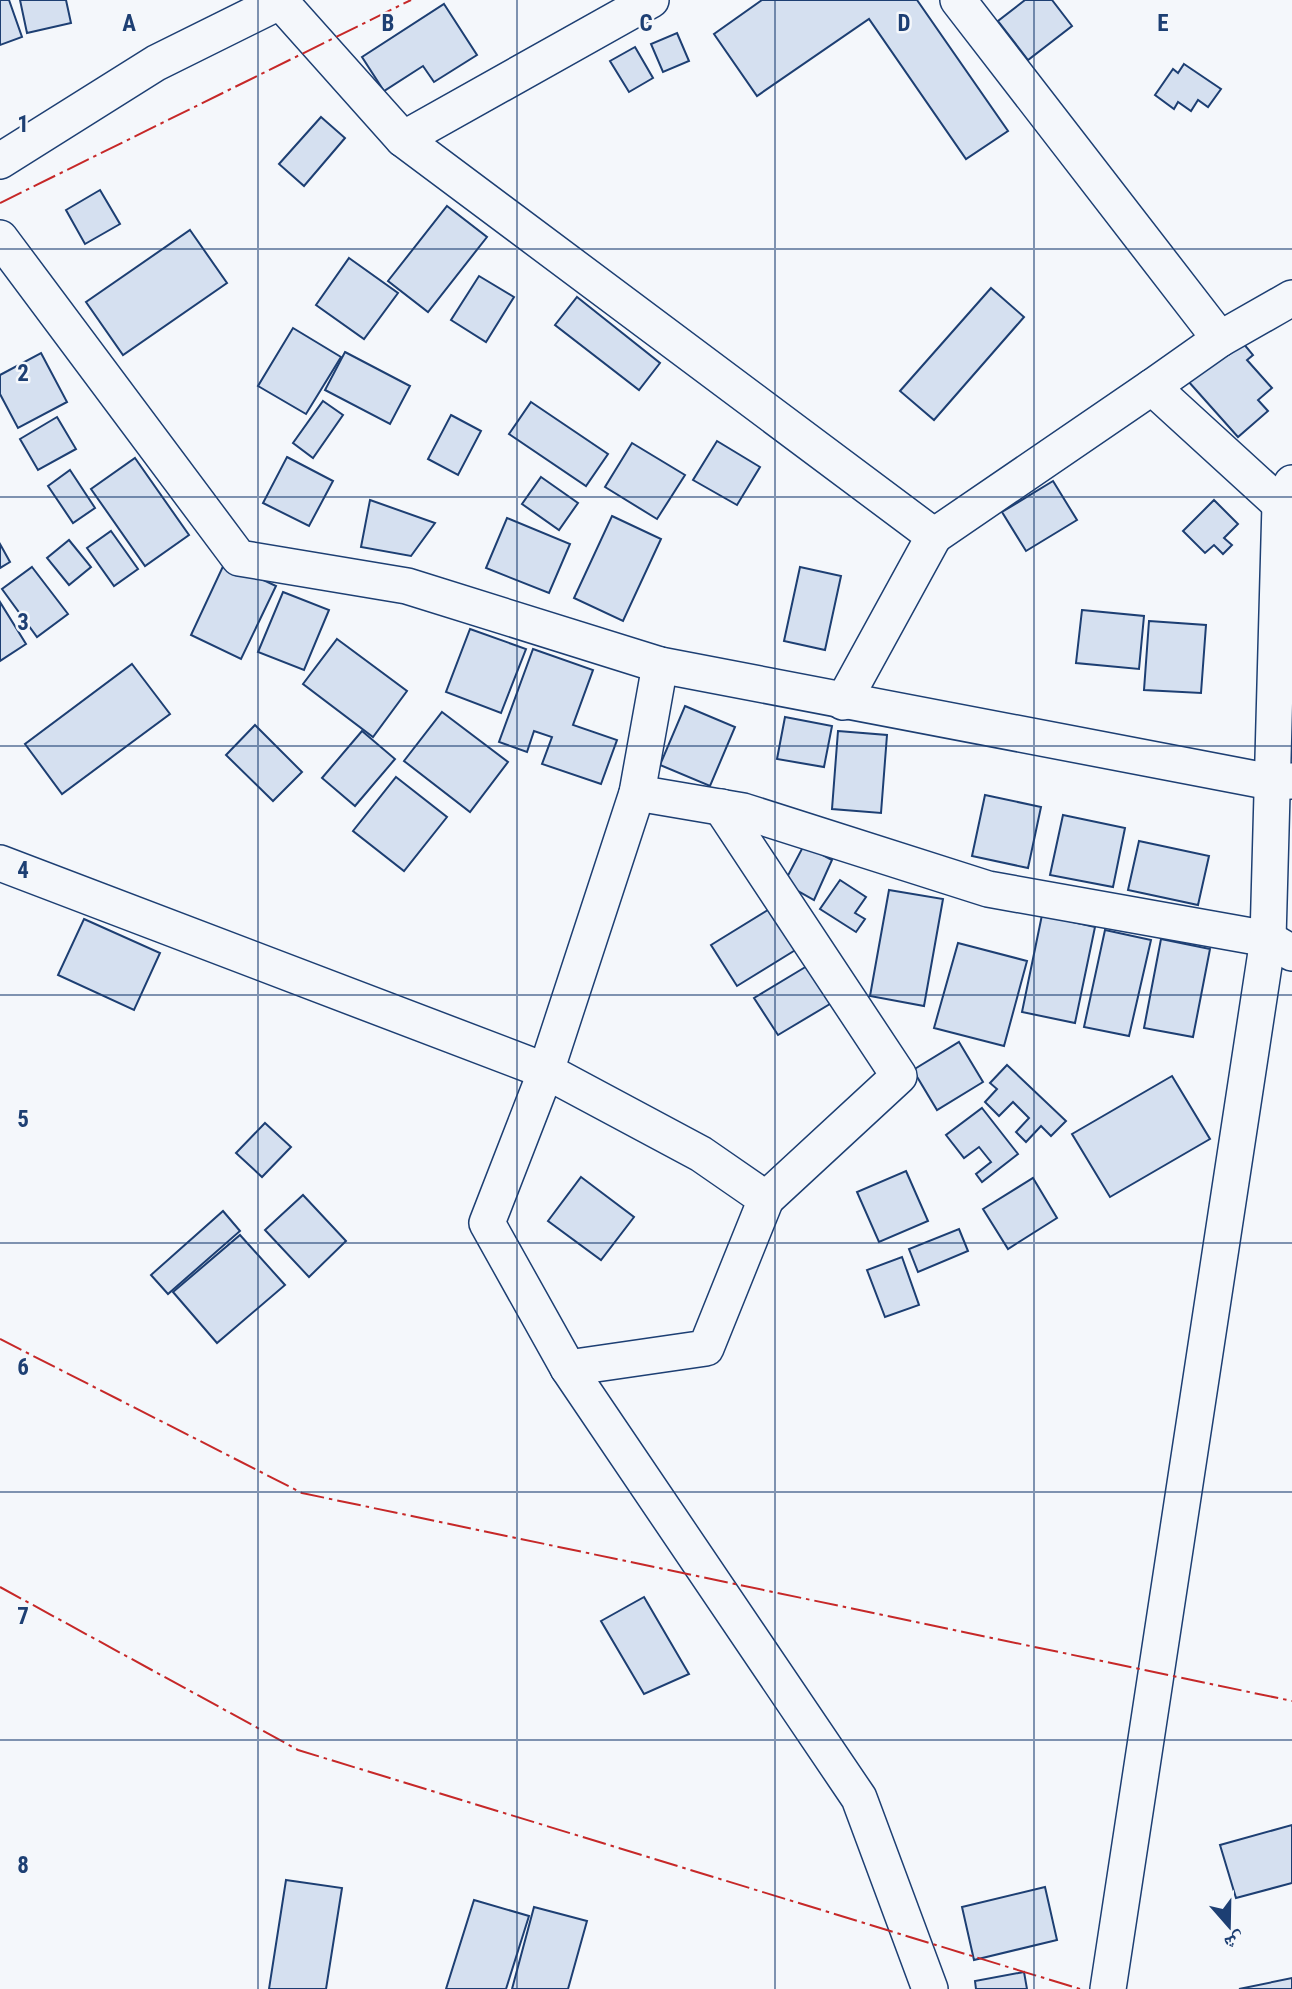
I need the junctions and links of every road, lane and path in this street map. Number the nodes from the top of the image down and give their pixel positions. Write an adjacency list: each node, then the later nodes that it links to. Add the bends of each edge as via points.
1 (280, 0): 4 (street); 5 (street, via 156,63)
2 (651, 0): 4 (street)
3 (958, 0): 8 (street)
4 (403, 139): 11 (street)
5 (0, 161)
6 (0, 238): 12 (street, via 239,558 407,586)
7 (1292, 298): 8 (street)
8 (1220, 339): 9 (street)
9 (1152, 387): 10 (street); 11 (street)
10 (1286, 494): 14 (street)
11 (934, 536): 13 (street)
12 (660, 665): 13 (street); 15 (street)
13 (843, 702): 14 (street)
14 (1281, 782): 18 (street)
15 (636, 793): 16 (street); 19 (street)
16 (721, 807): 18 (street, via 988,889); 20 (street, via 899,1076)
17 (0, 863): 19 (street)
18 (1280, 946): 23 (street)
19 (546, 1072): 20 (street, via 701,1154); 21 (street, via 487,1223)
20 (766, 1199): 21 (street, via 706,1348)
21 (568, 1368): 22 (street, via 859,1798)
22 (930, 1989)
23 (1108, 1989)

